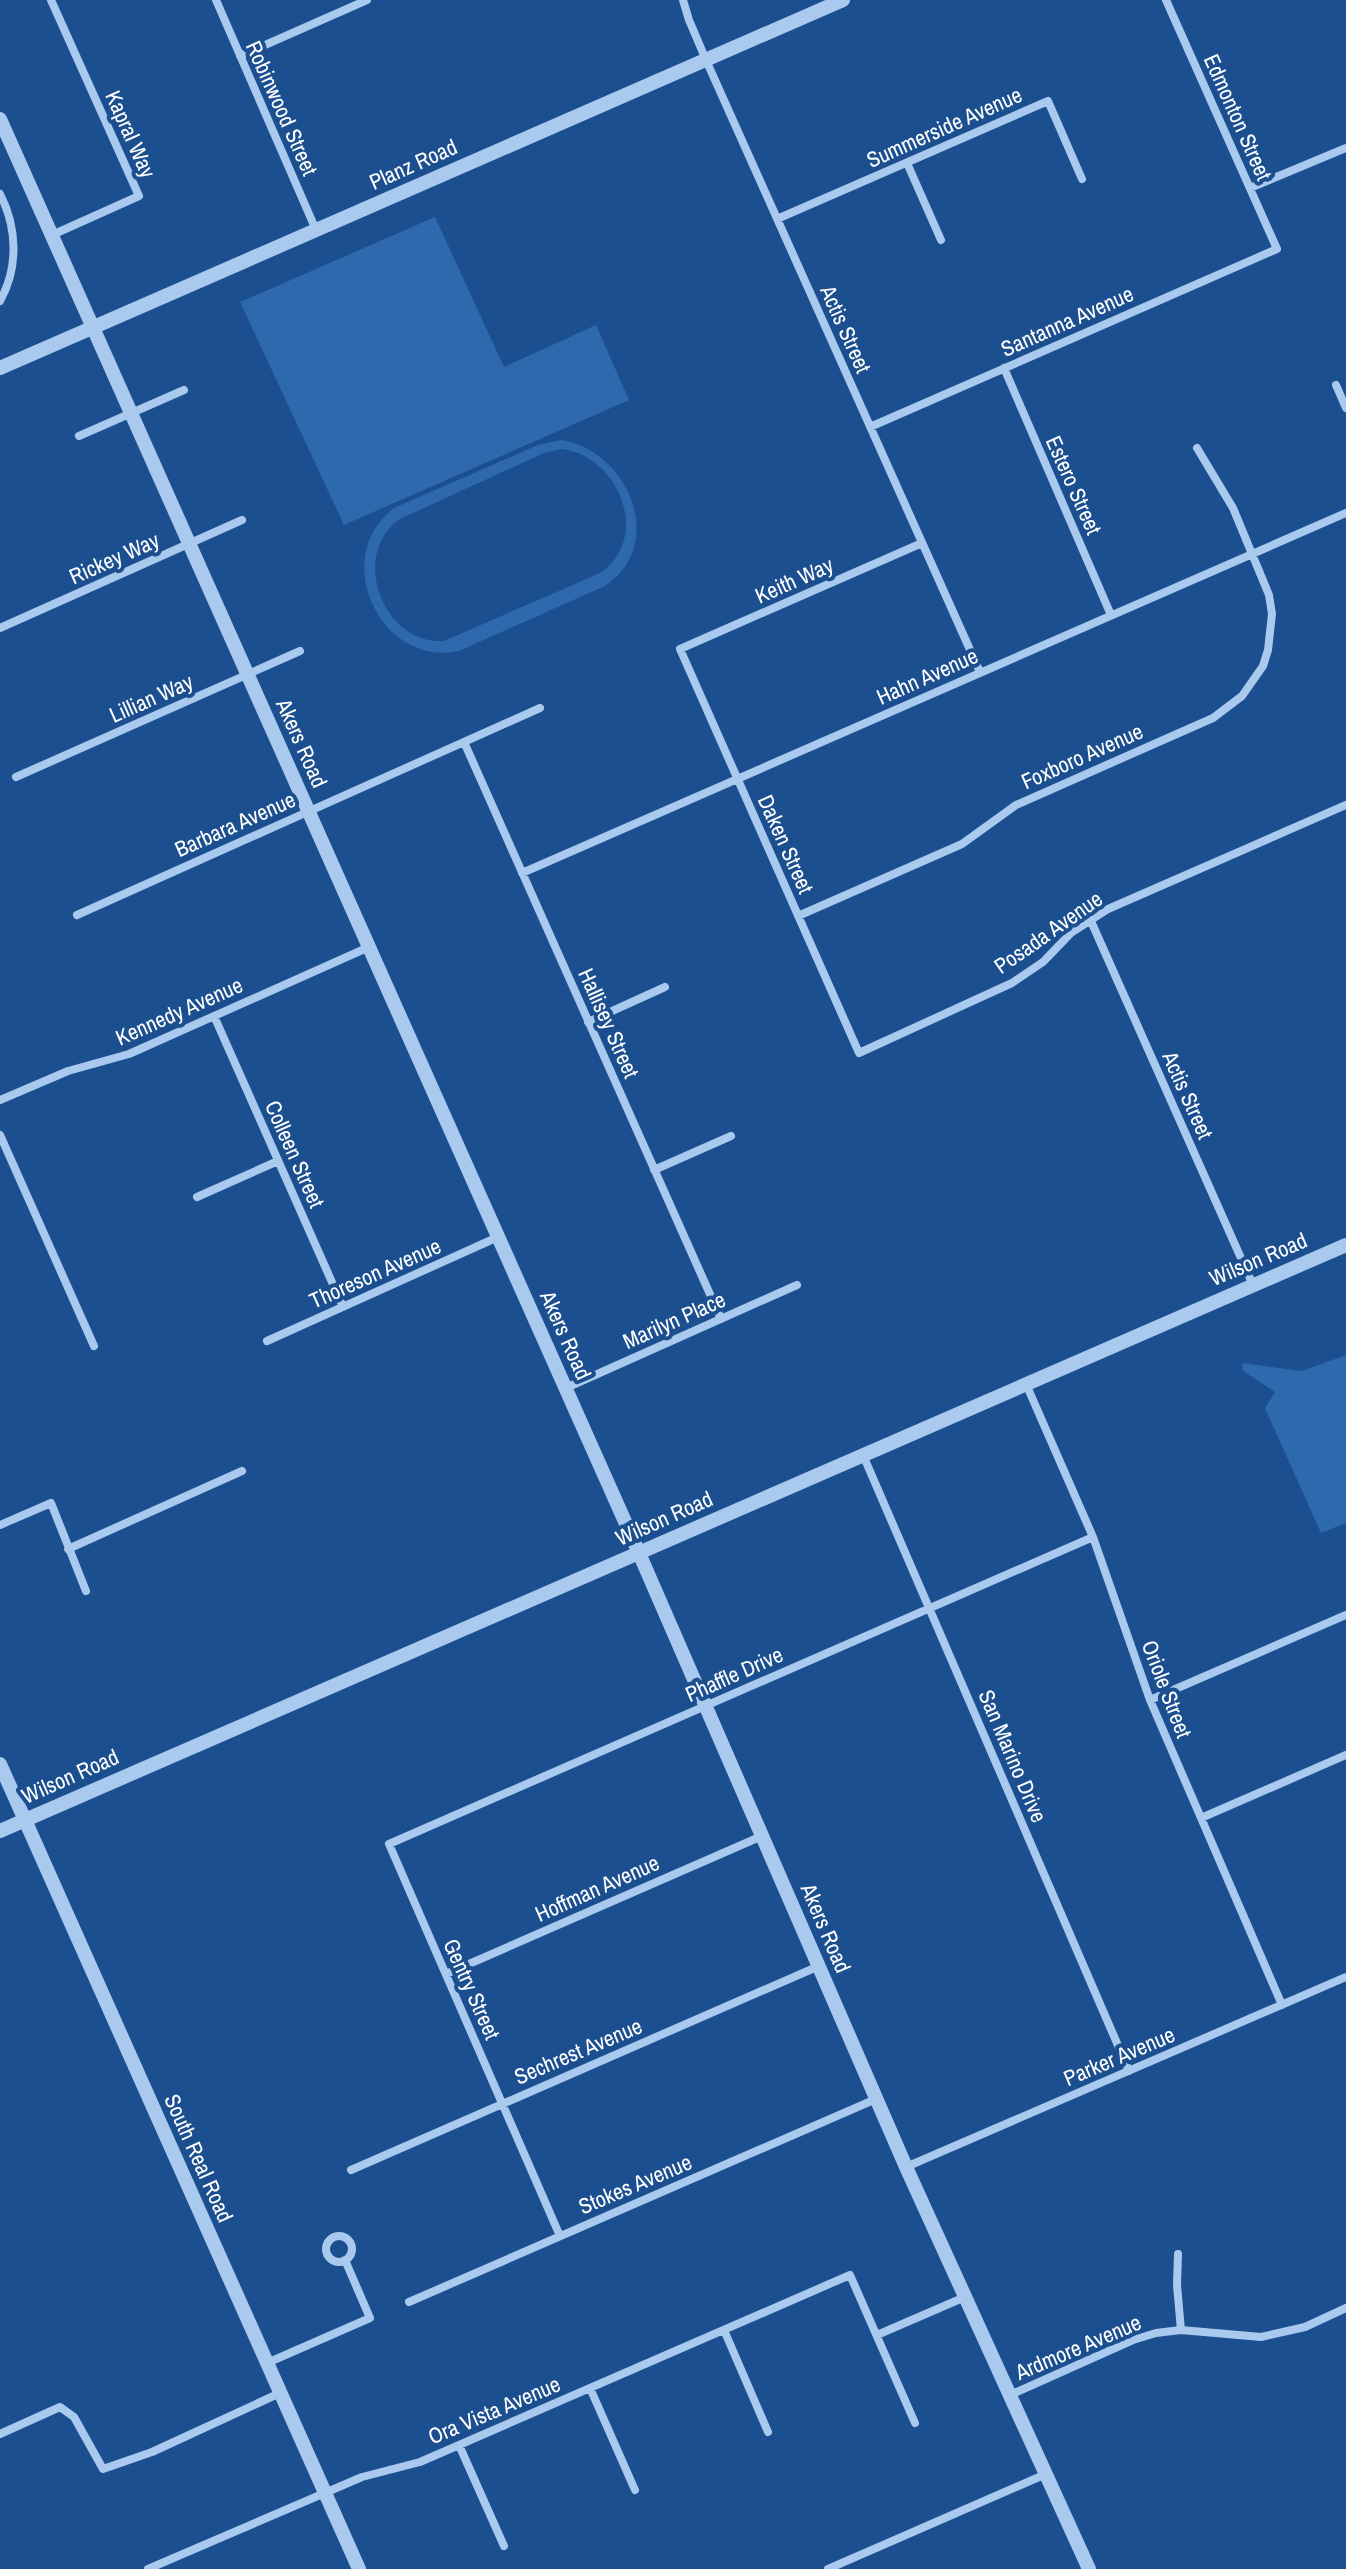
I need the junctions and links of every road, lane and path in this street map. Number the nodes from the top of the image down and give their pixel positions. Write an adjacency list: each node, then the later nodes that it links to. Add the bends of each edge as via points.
1 (51, 0): 17 (street, Kapral Way, via 139,196)
2 (216, 0): 7 (street, Robinwood Street)
3 (367, 0): 7 (street)
4 (683, 0): 8 (street, Actis Street)
5 (843, 0): 8 (street, Planz Road)
6 (1166, 0): 13 (street, Edmonton Street)
7 (240, 56): 16 (street, Robinwood Street)
8 (706, 60): 15 (street, Actis Street); 16 (street, Planz Road)
9 (0, 119): 17 (street, Akers Road)
10 (1346, 148): 13 (street)
11 (907, 163): 12 (street, Summerside Avenue, via 1048,101); 15 (street, Summerside Avenue); 18 (street)
12 (1082, 179)
13 (1250, 188): 19 (street, Edmonton Street)
14 (0, 194): 20 (street, via 14,240 10,277)
15 (777, 219): 28 (street, Actis Street)
16 (316, 230): 21 (street, Planz Road)
17 (52, 235): 21 (street, Akers Road)
18 (941, 240)
19 (1277, 249): 23 (street, Santanna Avenue)
20 (0, 301)
21 (93, 328): 22 (street, Planz Road); 27 (street, Akers Road)
22 (0, 368)
23 (1004, 368): 28 (street, Santanna Avenue); 36 (street, Estero Street)
24 (1336, 385): 26 (street)
25 (184, 390): 27 (street)
26 (1346, 408)
27 (131, 413): 29 (street); 34 (street, Akers Road)
28 (870, 427): 33 (street, Actis Street)
29 (79, 436)
30 (1197, 448): 35 (street, Foxboro Avenue)
31 (1346, 513): 35 (street, Hahn Avenue)
32 (242, 520): 34 (street, Rickey Way)
33 (922, 543): 38 (street, Keith Way); 40 (street, Actis Street)
34 (189, 544): 37 (street, Rickey Way); 41 (street, Akers Road)
35 (1253, 553): 36 (street, Hahn Avenue); 50 (street, Foxboro Avenue, via 1269,595 1272,631 1263,666 1229,707 1026,800 962,844)
36 (1111, 615): 40 (street, Hahn Avenue)
37 (0, 628)
38 (680, 649): 45 (street, Daken Street)
39 (300, 651): 41 (street, Lillian Way)
40 (980, 672): 45 (street, Hahn Avenue)
41 (247, 674): 44 (street, Lillian Way); 47 (street, Akers Road)
42 (540, 708): 43 (street, Barbara Avenue)
43 (464, 742): 47 (street, Barbara Avenue); 48 (street, Hallisey Street)
44 (16, 777)
45 (737, 779): 48 (street, Hahn Avenue); 50 (street, Daken Street)
46 (1346, 805): 51 (street, Posada Avenue)
47 (308, 811): 49 (street, Barbara Avenue); 52 (street, Akers Road)
48 (522, 873): 55 (street, Hallisey Street)
49 (77, 915)
50 (798, 916): 56 (street, Daken Street)
51 (1090, 919): 56 (street, Posada Avenue, via 1020,978); 66 (street, Actis Street)
52 (369, 947): 54 (street, Kennedy Avenue); 63 (street, Akers Road)
53 (665, 987): 55 (street)
54 (214, 1016): 57 (street, Kennedy Avenue, via 129,1054 68,1071); 60 (street, Colleen Street)
55 (588, 1022): 61 (street, Hallisey Street)
56 (859, 1053)
57 (0, 1100)
58 (0, 1135): 70 (street)
59 (731, 1136): 61 (street)
60 (278, 1161): 62 (street); 67 (street, Colleen Street)
61 (654, 1170): 68 (street, Hallisey Street)
62 (197, 1197)
63 (498, 1237): 67 (street, Thoreson Avenue); 72 (street, Akers Road)
64 (1346, 1245): 66 (street, Wilson Road)
65 (797, 1285): 68 (street, Marilyn Place)
66 (1253, 1285): 71 (street, Wilson Road)
67 (343, 1307): 69 (street, Thoreson Avenue)
68 (721, 1319): 72 (street, Marilyn Place)
69 (267, 1341)
70 (94, 1346)
71 (1026, 1384): 73 (street, Wilson Road); 76 (street, Oriole Street)
72 (566, 1388): 78 (street, Akers Road)
73 (863, 1455): 78 (street, Wilson Road); 80 (street, San Marino Drive)
74 (242, 1471): 77 (street)
75 (0, 1525): 77 (street, via 51,1503)
76 (1093, 1537): 80 (street, Phaffle Drive); 82 (street, Oriole Street)
77 (68, 1549): 79 (street)
78 (639, 1553): 83 (street, Akers Road); 87 (street, Wilson Road)
79 (86, 1591)
80 (930, 1608): 83 (street, Phaffle Drive); 95 (street, San Marino Drive)
81 (1346, 1615): 82 (street)
82 (1150, 1700): 86 (street, Oriole Street)
83 (706, 1706): 89 (street, Akers Road); 90 (street, Phaffle Drive)
84 (1346, 1755): 86 (street)
85 (0, 1764): 87 (street, South Real Road)
86 (1201, 1818): 94 (street, Oriole Street)
87 (25, 1820): 88 (street, Wilson Road); 109 (street, South Real Road)
88 (0, 1831)
89 (762, 1836): 91 (street, Akers Road); 92 (street, Hoffman Avenue)
90 (389, 1844): 92 (street, Gentry Street)
91 (819, 1966): 96 (street, Akers Road); 97 (street, Sechrest Avenue)
92 (446, 1974): 97 (street, Gentry Street)
93 (1346, 1977): 94 (street, Parker Avenue)
94 (1282, 2005): 95 (street, Parker Avenue)
95 (1129, 2071): 98 (street, Parker Avenue)
96 (876, 2099): 98 (street, Akers Road); 100 (street, Stokes Avenue)
97 (503, 2104): 99 (street, Sechrest Avenue); 100 (street, Gentry Street)
98 (906, 2167): 103 (street, Akers Road)
99 (351, 2170)
100 (560, 2236): 104 (street, Stokes Avenue)
101 (1178, 2254): 107 (street)
102 (345, 2260): 109 (street, via 370,2318)
103 (965, 2297): 108 (street); 112 (street, Akers Road)
104 (409, 2302)
105 (1346, 2308): 107 (street, Ardmore Avenue, via 1305,2327 1261,2337)
106 (724, 2330): 108 (street, Ora Vista Avenue, via 850,2275); 110 (street, Ora Vista Avenue); 114 (street)
107 (1181, 2330): 112 (street, Ardmore Avenue, via 1133,2340)
108 (877, 2335): 113 (street)
109 (267, 2363): 111 (street, South Real Road)
110 (590, 2388): 116 (street, Ora Vista Avenue); 118 (street)
111 (280, 2393): 115 (street, via 103,2469 74,2417 60,2407); 119 (street, South Real Road)
112 (1010, 2395): 117 (street, Akers Road)
113 (915, 2423)
114 (768, 2432)
115 (0, 2434)
116 (459, 2445): 119 (street, Ora Vista Avenue); 120 (street)
117 (1046, 2474): 123 (street); 124 (street, Akers Road)
118 (635, 2490)
119 (325, 2493): 121 (street, Ora Vista Avenue); 122 (street, South Real Road)
120 (504, 2546)
121 (148, 2569)
122 (359, 2569)
123 (828, 2569)
124 (1089, 2569)

